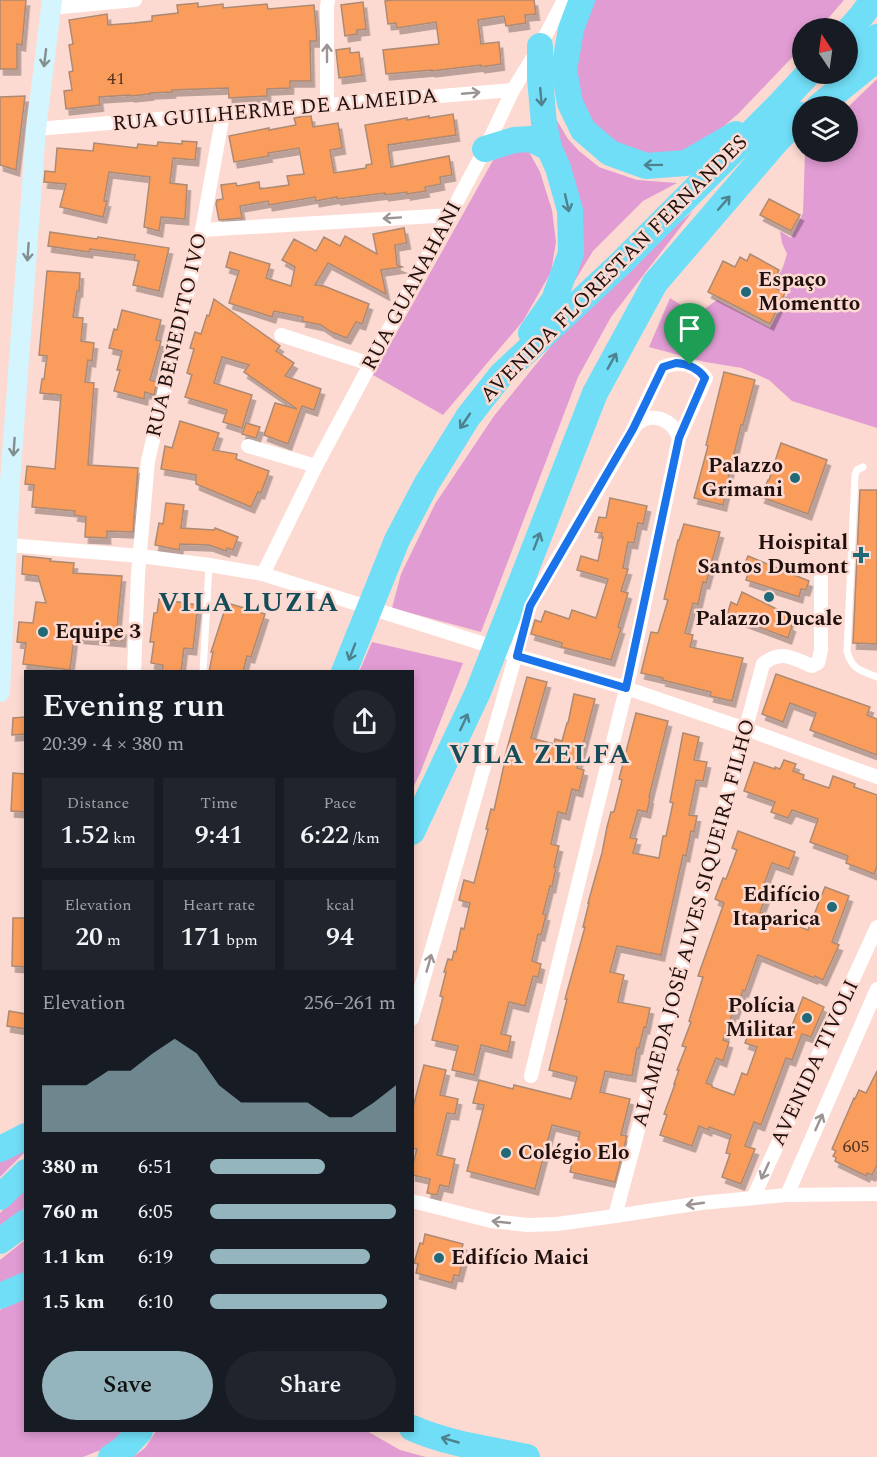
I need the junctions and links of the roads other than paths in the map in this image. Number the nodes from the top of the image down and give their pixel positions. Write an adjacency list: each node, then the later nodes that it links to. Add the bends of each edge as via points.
1 (135, 0): 6 (street)
2 (328, 0): 17 (street, one-way to 2)
3 (564, 0): 9 (street, RUA GUANAHANI)
4 (582, 0): 18 (highway, one-way to 4, via 687,163 646,166 610,153 584,130 570,103 564,70)
5 (873, 0): 7 (highway)
6 (52, 4): 21 (street, one-way to 21)
7 (858, 20)
8 (877, 37): 10 (highway)
9 (540, 46): 14 (street, RUA GUANAHANI); 24 (highway, one-way to 24, via 541,98)
10 (858, 57)
11 (877, 59): 16 (highway)
12 (799, 84): 18 (highway, AVENIDA FLORESTAN FERNANDES)
13 (832, 84): 15 (highway)
14 (513, 90): 17 (street, RUA GUILHERME DE ALMEIDA, one-way to 14); 25 (street, RUA GUANAHANI)
15 (820, 96)
16 (831, 96)
17 (327, 105): 19 (street, RUA GUILHERME DE ALMEIDA)
18 (779, 105): 30 (highway, AVENIDA FLORESTAN FERNANDES, via 621,264)
19 (223, 114): 21 (street, RUA GUILHERME DE ALMEIDA); 27 (street, RUA BENEDITO IVO)
20 (792, 126): 23 (highway, AVENIDA FLORESTAN FERNANDES)
21 (36, 129): 36 (street, one-way to 36)
22 (792, 129): 23 (highway)
23 (776, 143): 52 (highway, AVENIDA FLORESTAN FERNANDES, one-way to 23, via 478,692 595,393 655,283)
24 (549, 148): 25 (highway, via 531,140 514,140); 30 (highway, one-way to 30, via 570,210 571,253 554,300)
25 (485, 149): 26 (street, RUA GUANAHANI)
26 (451, 215): 27 (street, one-way to 27); 29 (street, RUA GUANAHANI)
27 (202, 230): 38 (street, RUA BENEDITO IVO, via 148,461)
28 (281, 335): 29 (street)
29 (370, 364): 34 (street, RUA GUANAHANI)
30 (501, 375): 46 (highway, AVENIDA FLORESTAN FERNANDES, one-way to 46, via 468,417 422,493 392,550)
31 (633, 429): 32 (street, via 640,420 661,418 673,426); 32 (street, via 663,367 683,363 696,368 705,378); 43 (street, via 530,606)
32 (679, 438): 48 (street)
33 (248, 446): 34 (street)
34 (316, 466): 40 (street, RUA GUANAHANI)
35 (863, 467): 47 (lane, via 855,475 847,651 857,669)
36 (5, 480): 37 (street)
37 (8, 545): 38 (street); 42 (street)
38 (140, 556): 39 (street); 44 (street, RUA BENEDITO IVO)
39 (209, 565): 40 (street); 45 (lane)
40 (263, 574): 43 (street)
41 (821, 574): 50 (street, ALAMEDA JOSÉ ALVES SIQUEIRA FILHO, via 818,663 812,666 778,656 763,664)
42 (3, 575): 49 (street)
43 (517, 656): 48 (street); 55 (street, one-way to 43)
44 (134, 670)
45 (203, 670)
46 (345, 670)
47 (877, 677)
48 (626, 688): 50 (street); 56 (street)
49 (0, 692)
50 (746, 729): 51 (street); 65 (street, ALAMEDA JOSÉ ALVES SIQUEIRA FILHO)
51 (877, 777)
52 (414, 828)
53 (877, 927): 63 (street, AVENIDA TIVOLI, one-way to 63)
54 (877, 989): 61 (street, AVENIDA TIVOLI, one-way to 54)
55 (414, 1012)
56 (531, 1076)
57 (24, 1137): 58 (highway)
58 (0, 1149)
59 (24, 1174): 62 (highway)
60 (877, 1194): 61 (street)
61 (787, 1195): 63 (street)
62 (0, 1197)
63 (753, 1198): 65 (street, one-way to 65)
64 (414, 1202): 65 (street, one-way to 64, via 528,1225 491,1221)
65 (615, 1216)
66 (24, 1223): 67 (highway)
67 (0, 1241)
68 (24, 1286): 69 (highway)
69 (0, 1296)
70 (414, 1429): 73 (highway, one-way to 70, via 465,1445)
71 (139, 1432): 72 (highway)
72 (111, 1457)
73 (527, 1457)

